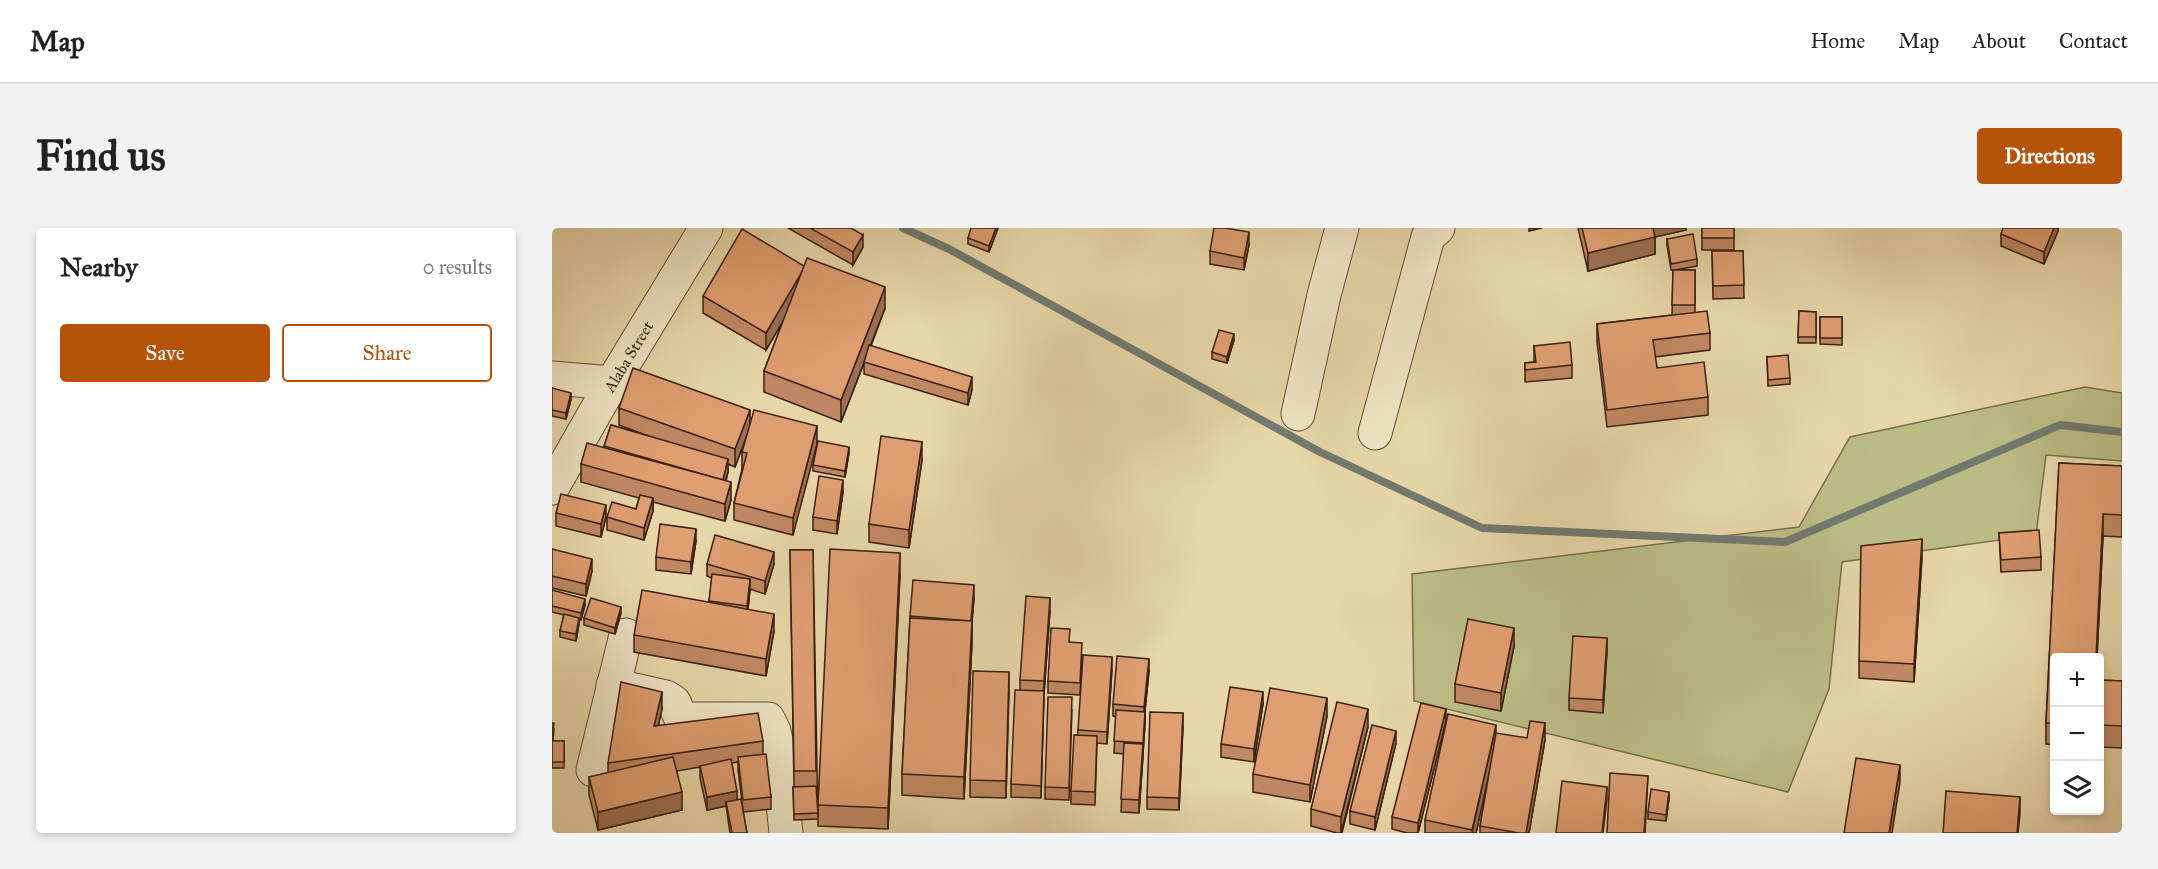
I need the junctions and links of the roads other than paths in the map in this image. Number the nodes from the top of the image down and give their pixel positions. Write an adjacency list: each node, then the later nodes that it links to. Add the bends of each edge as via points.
1 (706, 228): 5 (street, Alaba Street)
2 (1342, 228): 6 (street)
3 (1438, 228): 7 (street, via 1428,237)
4 (552, 378): 5 (street)
5 (612, 383): 8 (street, Alaba Street)
6 (1298, 414)
7 (1375, 433)
8 (552, 488)
9 (626, 634): 10 (street)
10 (613, 686): 11 (street); 12 (street, via 666,697 674,702 681,718 768,719 774,731)
11 (592, 770)
12 (786, 833)

